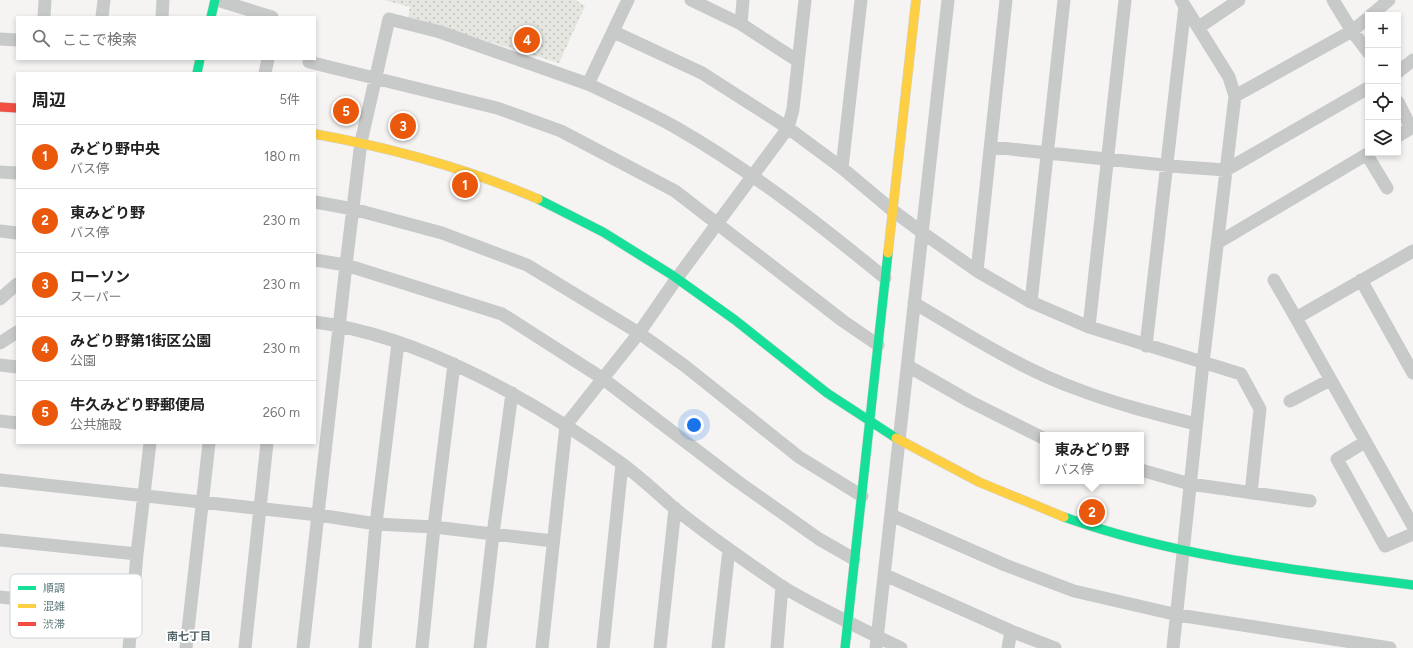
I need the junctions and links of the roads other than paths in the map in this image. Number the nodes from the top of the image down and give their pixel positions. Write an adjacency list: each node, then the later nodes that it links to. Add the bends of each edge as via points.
1 (45, 0): 20 (street)
2 (104, 0): 21 (street)
3 (163, 0): 22 (street)
4 (216, 0): 23 (street); 24 (street)
5 (628, 0): 29 (street)
6 (691, 0): 26 (street)
7 (743, 0): 26 (street)
8 (805, 0): 36 (street)
9 (860, 0): 58 (street)
10 (916, 0): 66 (street)
11 (948, 0): 70 (street)
12 (1006, 0): 52 (street)
13 (1064, 0): 53 (street)
14 (1125, 0): 56 (street)
15 (1239, 0): 27 (street)
16 (1333, 0): 28 (street)
17 (1389, 0): 19 (street)
18 (1183, 3): 27 (street); 57 (street)
19 (1375, 12)
20 (44, 16)
21 (102, 16)
22 (162, 16)
23 (211, 16)
24 (269, 16)
25 (1365, 20): 28 (street)
26 (740, 24): 36 (street)
27 (1199, 27): 44 (street, via 1229,77)
28 (1352, 31): 32 (street); 44 (street)
29 (614, 32): 42 (street); 48 (street, via 702,73)
30 (0, 39): 31 (street)
31 (16, 40)
32 (1365, 48)
33 (200, 60): 39 (street)
34 (268, 60): 40 (street)
35 (1413, 60): 38 (street)
36 (798, 61): 48 (street, via 793,109)
37 (309, 62): 41 (street)
38 (1401, 70)
39 (197, 72)
40 (265, 72)
41 (375, 77): 42 (street, via 389,19 440,32); 51 (street); 67 (street, via 497,108 561,131 675,191)
42 (588, 84): 62 (street, via 675,127)
43 (1365, 90): 59 (street)
44 (1236, 96): 59 (street)
45 (0, 107): 46 (street)
46 (16, 108)
47 (1401, 108): 50 (street, via 1411,128)
48 (788, 128): 58 (street); 62 (street)
49 (316, 134): 51 (street)
50 (1401, 134)
51 (362, 142): 65 (street); 76 (street, via 420,157 492,181 582,220)
52 (991, 147): 53 (street); 75 (street)
53 (1048, 153): 56 (street); 82 (street)
54 (1365, 156): 71 (street)
55 (1369, 156): 63 (street)
56 (1107, 158): 57 (street); 87 (street)
57 (1167, 166): 59 (street); 93 (street)
58 (842, 168): 66 (street)
59 (1226, 170): 71 (street)
60 (0, 172): 61 (street)
61 (16, 173)
62 (754, 177): 67 (street); 77 (street, via 807,214)
63 (1387, 188)
64 (316, 202): 65 (street)
65 (353, 209): 74 (street); 89 (street, via 442,233 527,264)
66 (892, 210): 70 (street); 77 (street)
67 (719, 224): 76 (street); 92 (street)
68 (0, 231): 69 (street)
69 (16, 232)
70 (923, 233): 75 (street); 83 (street)
71 (1218, 242): 94 (street)
72 (1413, 251): 79 (street)
73 (316, 260): 74 (street)
74 (346, 265): 86 (street); 100 (street, via 502,314)
75 (977, 271): 82 (street)
76 (677, 278): 89 (street); 104 (street, via 726,312 828,393)
77 (885, 278): 92 (street)
78 (1274, 280): 84 (street)
79 (1361, 280): 84 (street); 99 (street)
80 (16, 285): 81 (street)
81 (0, 299)
82 (1031, 302): 87 (street)
83 (914, 303): 97 (street); 107 (street, via 982,344 1076,389 1137,409)
84 (1296, 318): 101 (street)
85 (316, 322): 86 (street)
86 (340, 325): 90 (street); 126 (street)
87 (1089, 327): 93 (street)
88 (16, 333): 91 (street)
89 (639, 333): 100 (street); 121 (street, via 685,366 799,457)
90 (398, 343): 95 (street); 128 (street)
91 (0, 344)
92 (878, 345): 104 (street)
93 (1146, 346): 94 (street)
94 (1203, 363): 107 (street); 119 (street, via 1241,374 1260,409)
95 (454, 364): 102 (street); 130 (street)
96 (0, 365): 98 (street)
97 (908, 366): 109 (street, via 969,401); 110 (street)
98 (16, 367)
99 (1413, 373)
100 (602, 378): 108 (street); 138 (street, via 737,481 819,539)
101 (1330, 380): 103 (street); 111 (street)
102 (512, 393): 108 (street); 131 (street)
103 (1290, 401)
104 (870, 420): 110 (street); 121 (street)
105 (0, 421): 106 (street)
106 (16, 423)
107 (1196, 424): 118 (street)
108 (566, 425): 115 (street); 134 (street)
109 (1040, 436)
110 (900, 440): 127 (street); 136 (street, via 951,468 1044,509 1093,526)
111 (1365, 442): 129 (street); 132 (street, via 1337,459 1385,546)
112 (150, 444): 120 (street)
113 (209, 444): 123 (street)
114 (267, 444): 124 (street)
115 (622, 464): 125 (street); 158 (street)
116 (1144, 471): 118 (street)
117 (0, 480): 120 (street)
118 (1190, 484): 119 (street); 136 (street)
119 (1250, 493): 122 (street)
120 (144, 496): 123 (street); 137 (street)
121 (862, 496): 138 (street)
122 (1310, 501)
123 (202, 503): 124 (street); 151 (street)
124 (260, 508): 126 (street); 152 (street)
125 (675, 508): 135 (street); 159 (street)
126 (319, 515): 128 (street); 153 (street)
127 (891, 515): 140 (street); 145 (street, via 998,562 1074,591)
128 (376, 524): 130 (street); 154 (street)
129 (1413, 526)
130 (434, 527): 131 (street); 155 (street)
131 (493, 534): 134 (street); 156 (street)
132 (1413, 534)
133 (0, 540): 137 (street)
134 (553, 541): 157 (street)
135 (729, 549): 142 (street); 160 (street)
136 (1183, 550): 141 (street); 145 (street)
137 (137, 554): 139 (street)
138 (854, 559): 146 (street)
139 (135, 574)
140 (885, 575): 147 (street); 149 (street)
141 (1413, 585)
142 (782, 586): 146 (street); 161 (street)
143 (0, 597): 144 (street)
144 (10, 598)
145 (1178, 615): 166 (street); 167 (street)
146 (848, 622): 149 (street); 162 (street)
147 (1011, 631): 164 (street); 165 (street)
148 (129, 638): 150 (street)
149 (877, 643): 163 (street)
150 (128, 648)
151 (186, 648)
152 (245, 648)
153 (303, 648)
154 (365, 648)
155 (422, 648)
156 (480, 648)
157 (542, 648)
158 (603, 648)
159 (660, 648)
160 (718, 648)
161 (777, 648)
162 (845, 648)
163 (901, 648)
164 (1008, 648)
165 (1055, 648)
166 (1173, 648)
167 (1390, 648)

